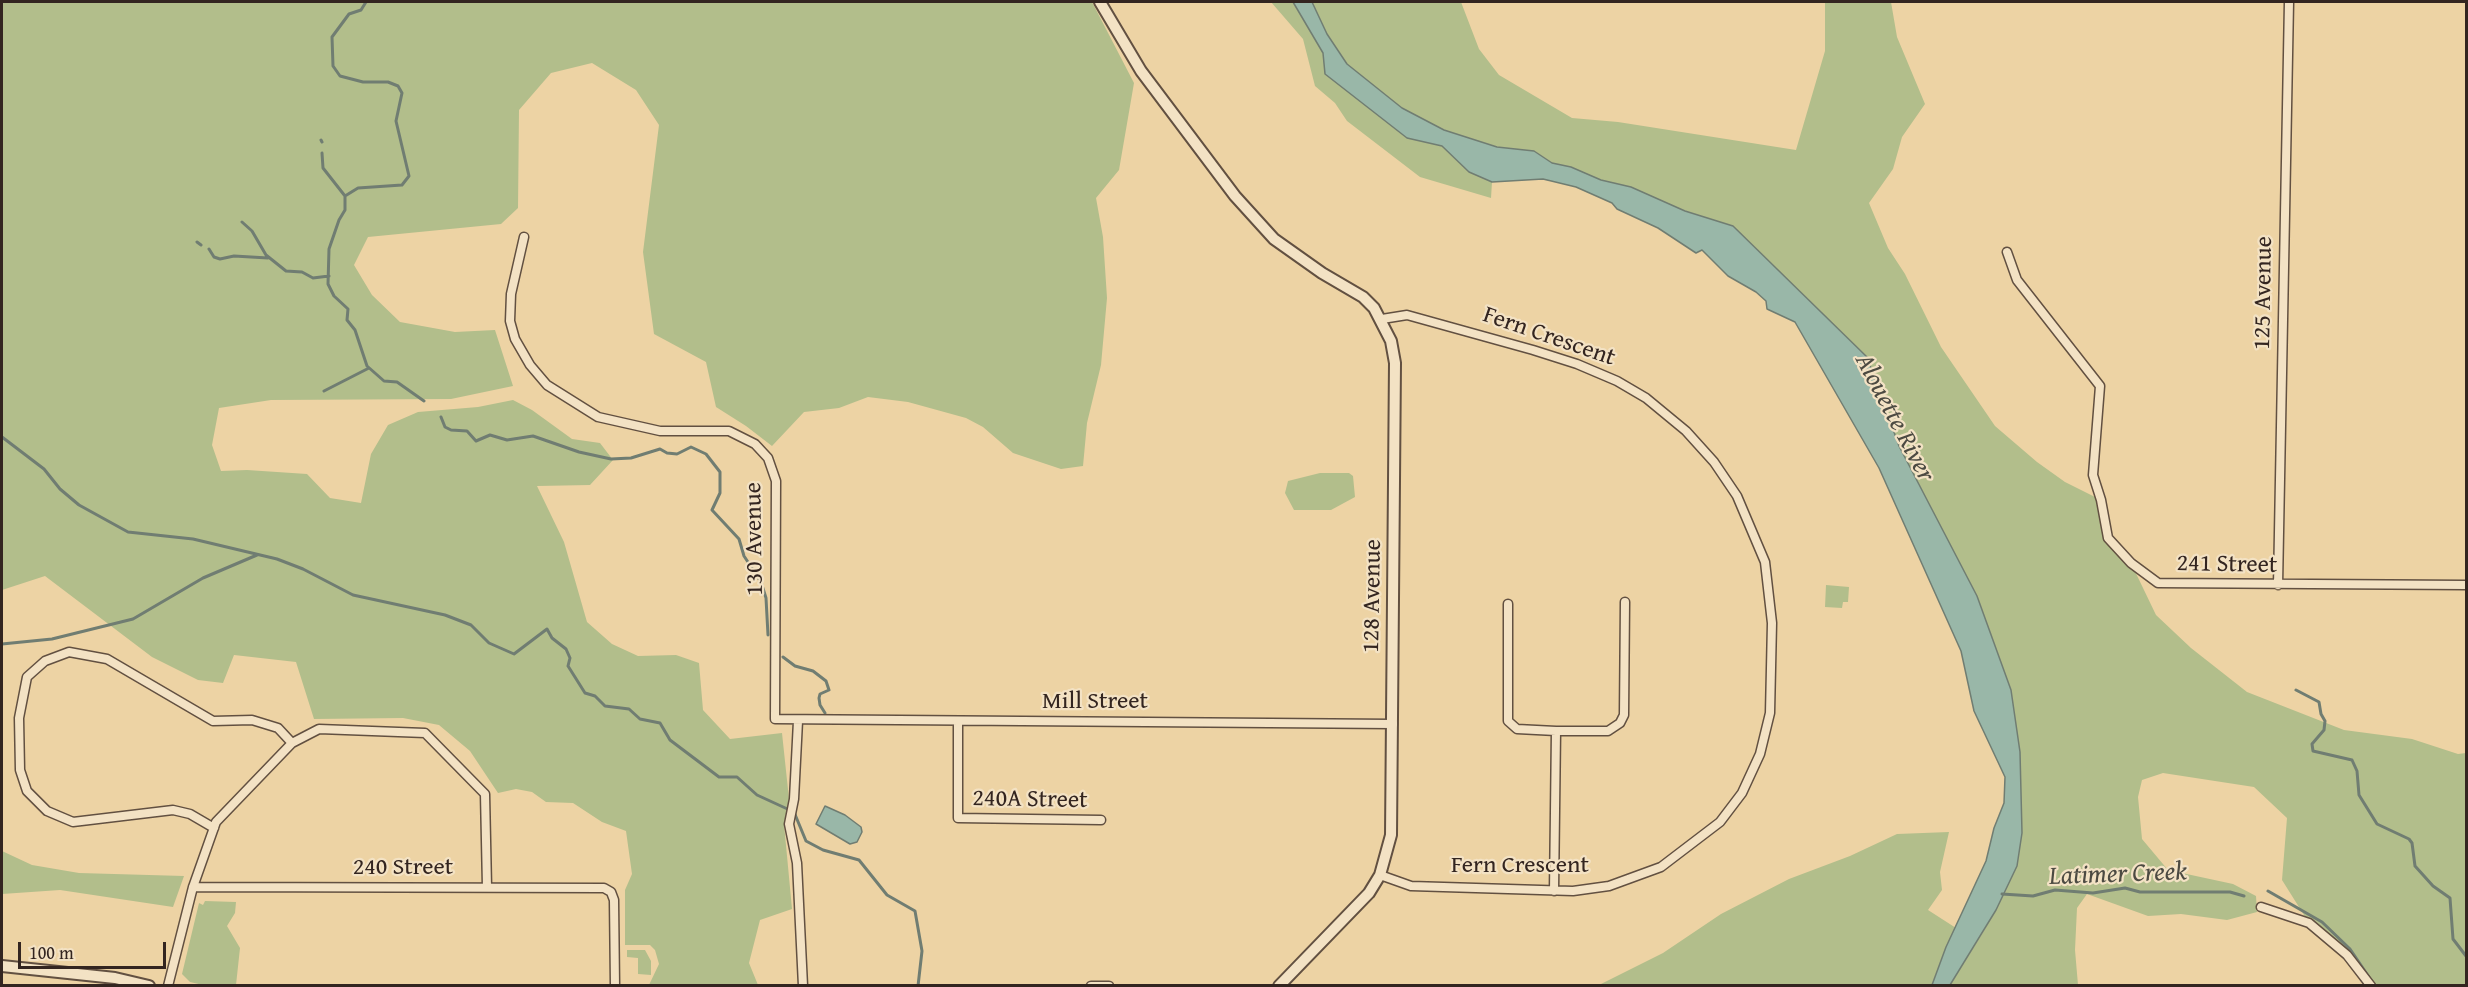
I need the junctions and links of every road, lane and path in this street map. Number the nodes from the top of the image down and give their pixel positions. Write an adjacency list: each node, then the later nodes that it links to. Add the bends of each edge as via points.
1 (1100, 2): 5 (street, via 1141,71 1235,196 1274,239 1363,297)
2 (2289, 2): 6 (street, 125 Avenue)
3 (524, 237): 10 (street, 130 Avenue, via 511,294 510,321 530,365 547,385 598,417 660,431 729,431 755,444 768,458 776,481 775,719)
4 (2007, 252): 6 (street, 241 Street, via 2017,280 2100,386 2093,475 2108,538 2158,584)
5 (1382, 319): 12 (street, 128 Avenue, via 1391,342 1396,386); 20 (street, Fern Crescent, via 1407,315 1533,350 1587,368 1646,398 1686,431 1714,462 1737,496 1765,562 1772,623 1770,713 1760,754 1742,793 1720,822 1661,867 1609,886)
6 (2278, 585): 7 (street, 241 Street)
7 (2466, 585)
8 (1625, 602): 13 (street, via 1624,715 1620,723 1608,731)
9 (1508, 604): 13 (street, via 1508,721 1517,729)
10 (798, 721): 11 (street, Mill Street); 26 (street, via 789,830 797,863)
11 (958, 723): 12 (street, Mill Street); 15 (street, 240A Street, via 958,818)
12 (1393, 724): 17 (street, 128 Avenue, via 1391,835)
13 (1556, 731): 20 (street)
14 (292, 743): 16 (street); 16 (street, via 278,729 252,720 213,720 106,659 69,652 45,661 27,677 19,718 20,770 27,791 46,811 73,822 173,810 190,814); 19 (street, via 319,729 425,733 485,794)
15 (1101, 820)
16 (214, 828): 18 (street)
17 (1380, 875): 20 (street, Fern Crescent, via 1411,886); 29 (street, via 1360,903)
18 (193, 887): 19 (street, 240 Street); 24 (street)
19 (487, 887): 25 (street, 240 Street, via 597,887 611,892)
20 (1554, 891)
21 (2261, 907): 30 (street, via 2309,923 2347,955)
22 (2, 966): 23 (street, via 115,978)
23 (149, 986)
24 (168, 986)
25 (615, 986)
26 (803, 986)
27 (1091, 986): 28 (street)
28 (1109, 986)
29 (1279, 986)
30 (2371, 986)

